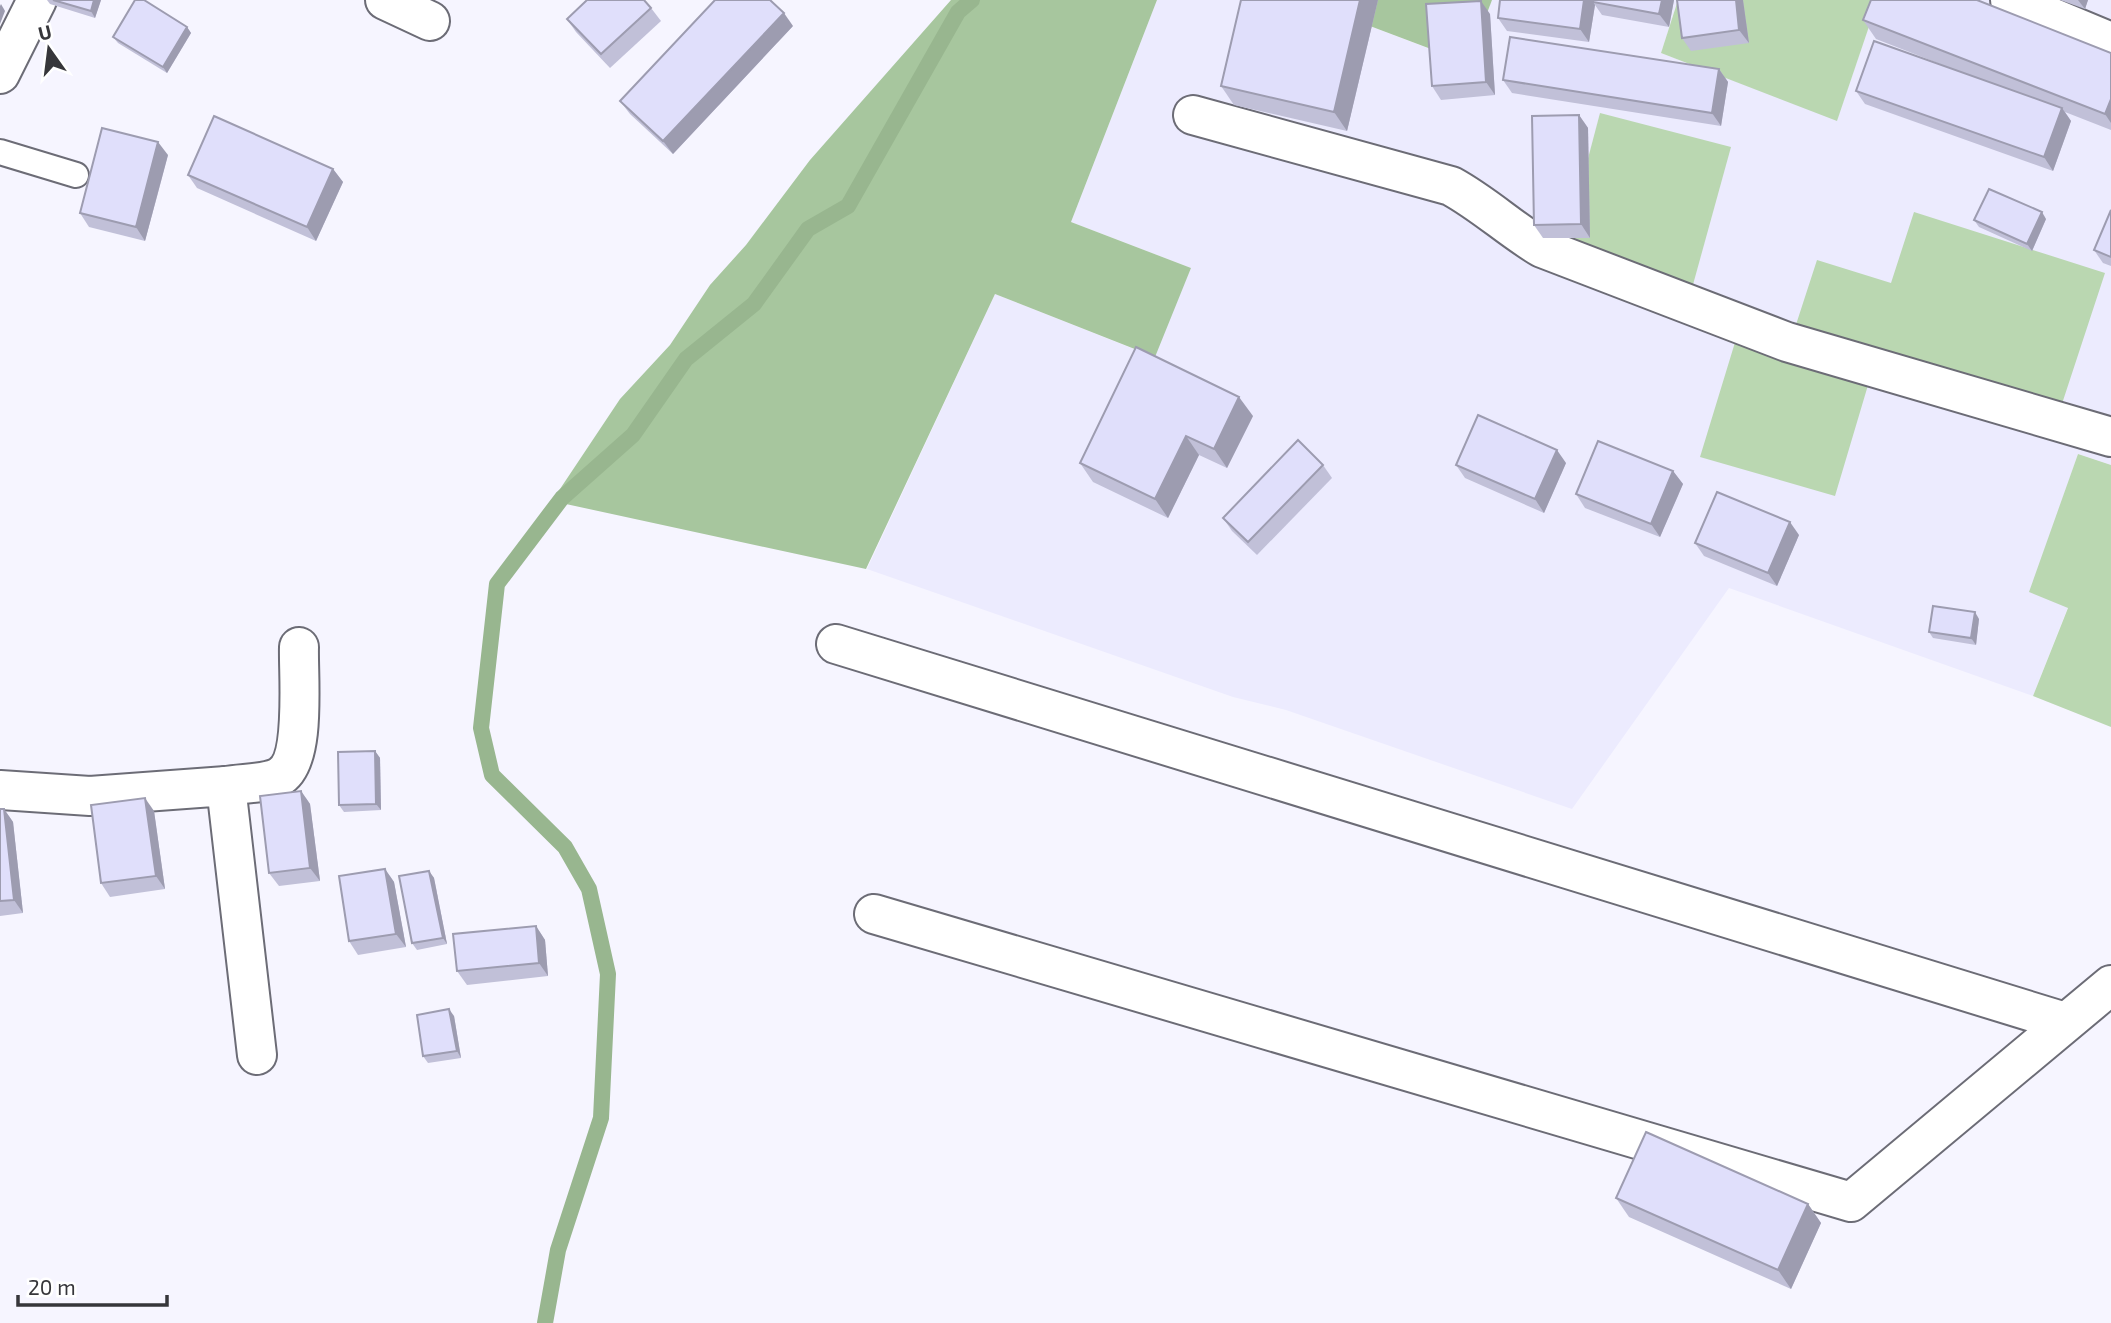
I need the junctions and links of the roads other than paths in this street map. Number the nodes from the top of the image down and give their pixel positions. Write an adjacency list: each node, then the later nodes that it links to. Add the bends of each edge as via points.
1 (37, 0): 6 (street)
2 (385, 0): 4 (street)
3 (2010, 0): 5 (street)
4 (430, 22)
5 (2111, 42)
6 (0, 74)
7 (1193, 115): 10 (street, via 1451,186 1542,248 1774,337)
8 (0, 152): 9 (lane)
9 (76, 175)
10 (2111, 437)
11 (836, 644): 17 (street)
12 (299, 647): 13 (street, via 297,749 292,765 279,777)
13 (226, 786): 14 (street, via 90,796); 18 (street)
14 (0, 790)
15 (874, 915): 17 (street, via 1851,1202)
16 (2111, 985): 17 (street)
17 (2065, 1023)
18 (257, 1055)

